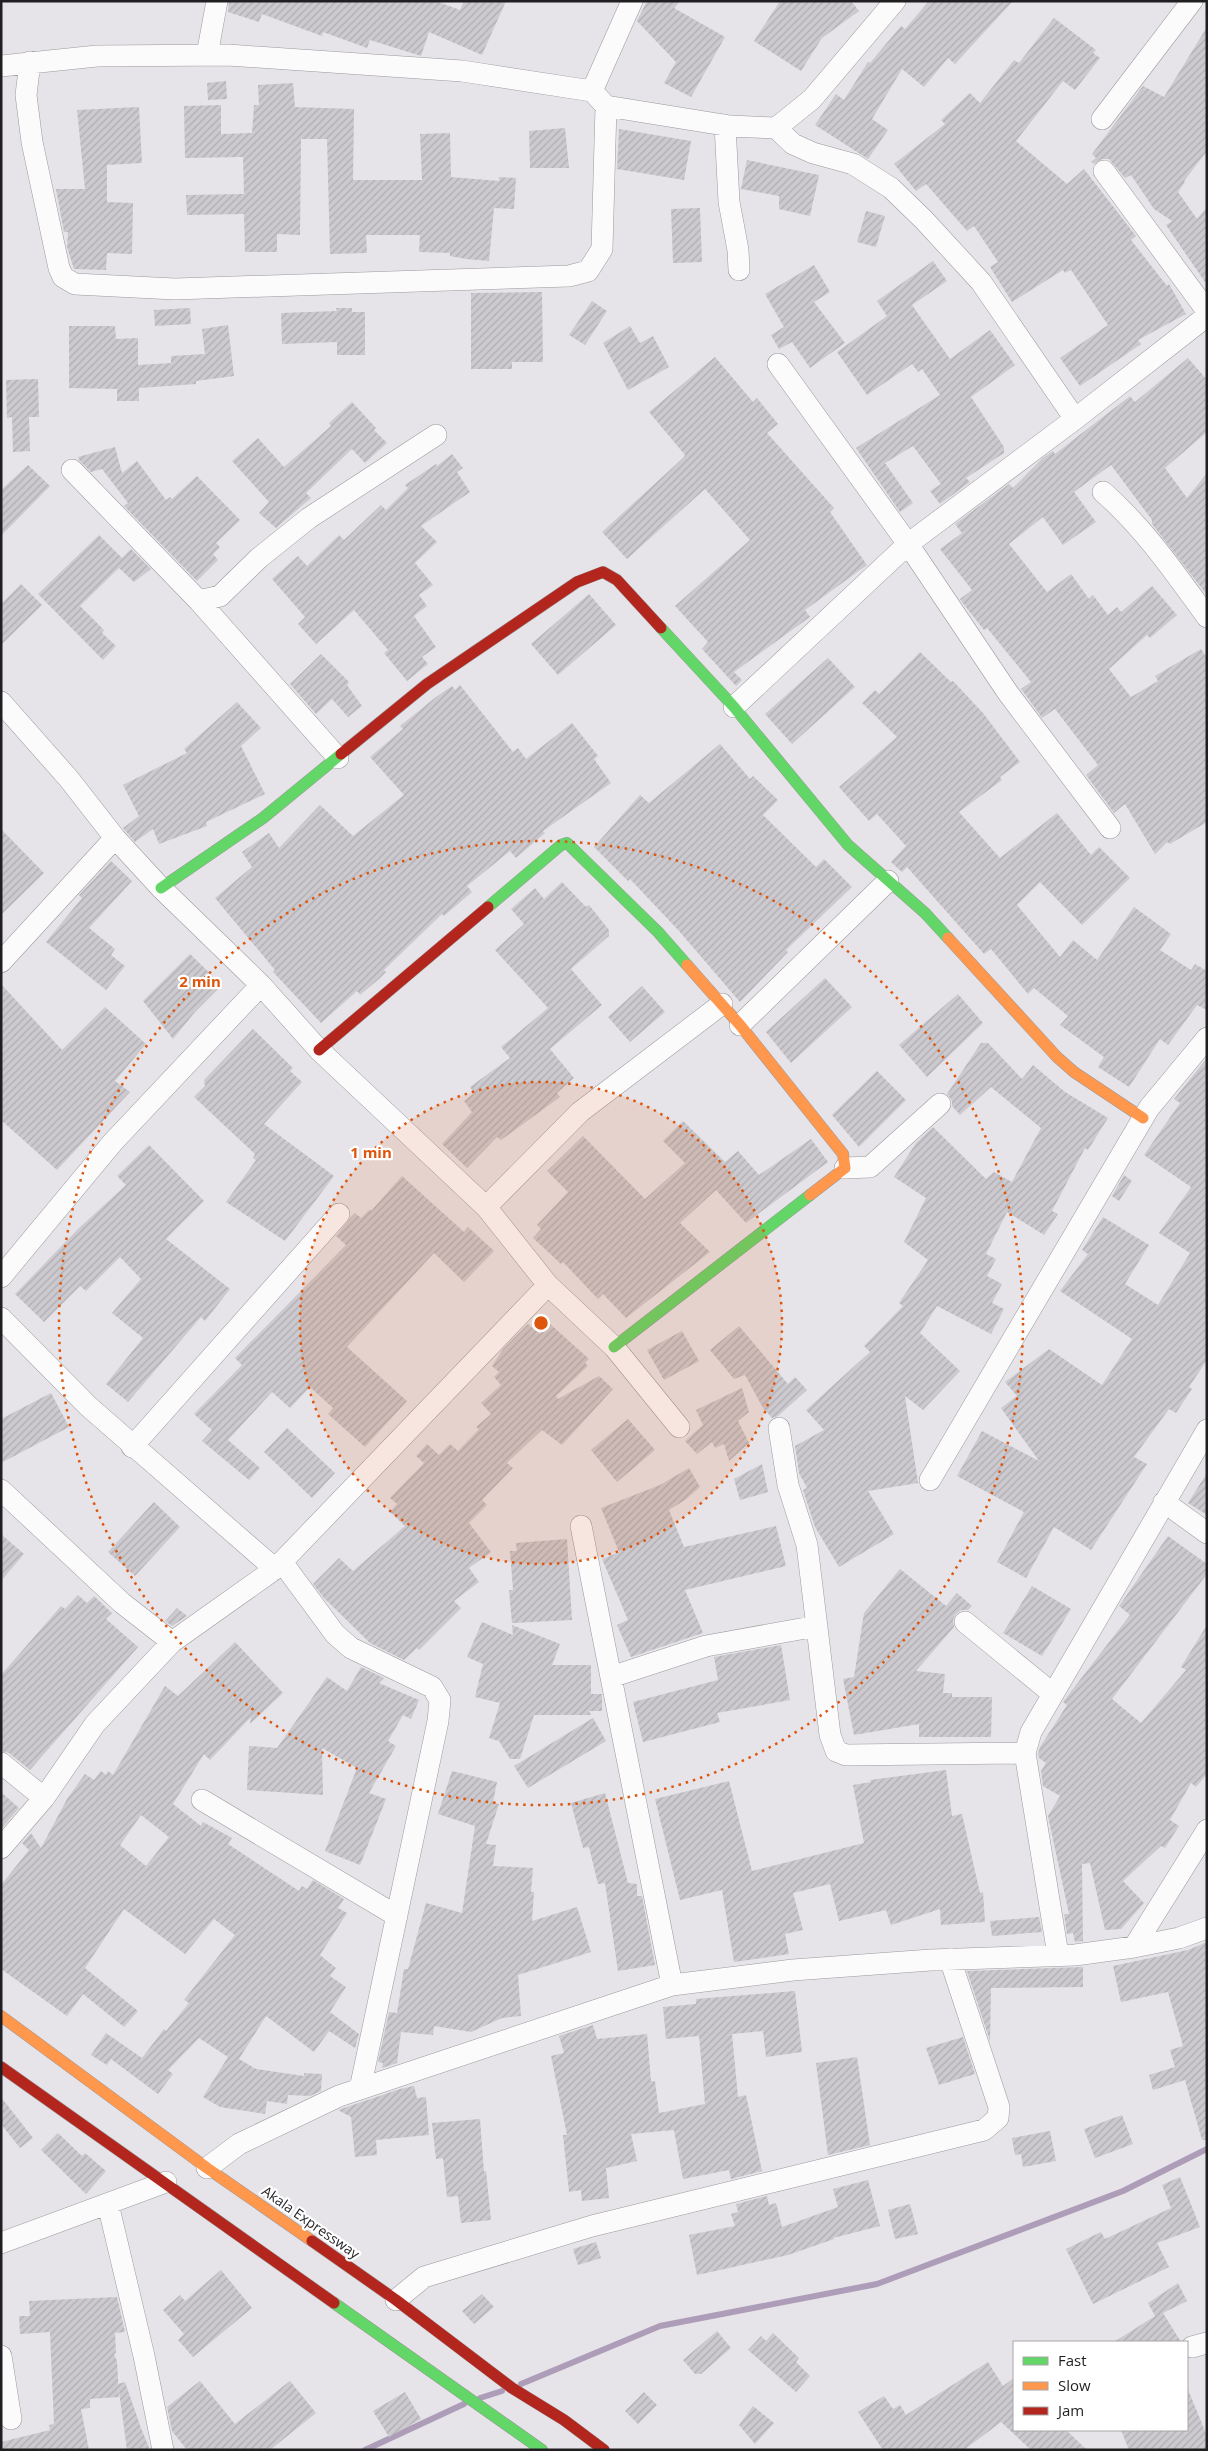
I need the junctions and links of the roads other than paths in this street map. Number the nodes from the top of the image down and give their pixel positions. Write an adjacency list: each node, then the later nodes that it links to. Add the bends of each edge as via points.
1 (217, 1): 5 (street)
2 (632, 1): 8 (street)
3 (895, 1): 11 (street, via 812,99)
4 (1192, 1): 9 (street)
5 (206, 55): 6 (street, via 97,56); 8 (street, via 462,72)
6 (30, 62): 7 (street); 8 (street, via 26,95 32,142 59,268 63,277 75,284 185,289 569,276 588,271 602,248)
7 (1, 66)
8 (599, 99): 10 (street)
9 (1102, 119)
10 (725, 125): 11 (street); 13 (street, via 729,202)
11 (776, 128): 17 (street, via 793,144 853,164 884,184 924,220 982,282)
12 (1104, 171): 14 (street)
13 (739, 270)
14 (1207, 311)
15 (1207, 316): 17 (street)
16 (778, 364): 21 (street)
17 (1075, 419): 21 (street)
18 (436, 435): 22 (street, via 309,518 259,558)
19 (72, 470): 23 (street)
20 (1103, 492): 24 (street, via 1130,516 1157,548)
21 (908, 544): 27 (street); 29 (street, via 1008,693)
22 (220, 596): 23 (street); 25 (street)
23 (199, 601): 25 (street)
24 (1207, 617)
25 (215, 619): 28 (street)
26 (1, 702): 30 (street, via 69,779)
27 (734, 707): 28 (street, via 617,580 603,572 577,582 428,684); 31 (street, via 848,845)
28 (338, 758): 32 (street, via 264,818)
29 (1110, 828)
30 (115, 838): 32 (street); 33 (street)
31 (888, 880): 36 (street); 40 (street, via 925,913 1074,1072)
32 (161, 888): 34 (street)
33 (1, 962)
34 (261, 985): 38 (street); 44 (street, via 113,1142)
35 (722, 1004): 36 (street); 38 (street, via 658,932 568,843 561,845); 42 (street, via 580,1112)
36 (740, 1025): 41 (street, via 843,1154)
37 (1207, 1038): 40 (street)
38 (319, 1050): 42 (street)
39 (940, 1104): 41 (street, via 870,1167)
40 (1143, 1118): 52 (street)
41 (845, 1168): 47 (street)
42 (486, 1207): 45 (street)
43 (339, 1214): 51 (street)
44 (1, 1277)
45 (548, 1285): 47 (street); 57 (street)
46 (1, 1318): 51 (street)
47 (614, 1347): 48 (street)
48 (679, 1428)
49 (779, 1428): 59 (street, via 788,1485 807,1545)
50 (1207, 1430): 54 (street)
51 (132, 1446): 57 (street)
52 (930, 1480)
53 (1, 1490): 60 (street, via 122,1603)
54 (1164, 1502): 56 (street); 62 (street)
55 (581, 1526): 61 (street)
56 (1207, 1533)
57 (278, 1565): 60 (street); 69 (street, via 334,1634 351,1648 432,1687 440,1700)
58 (965, 1622): 62 (street)
59 (817, 1626): 61 (street, via 706,1646); 63 (street, via 830,1735 836,1751 846,1755)
60 (172, 1642): 65 (street, via 95,1724)
61 (611, 1677): 74 (street)
62 (1053, 1694): 63 (street, via 1032,1732)
63 (1025, 1753): 72 (street)
64 (1, 1763): 65 (street)
65 (44, 1798): 68 (street)
66 (202, 1800): 69 (street)
67 (1207, 1830): 71 (street)
68 (1, 1848)
69 (397, 1916): 77 (street)
70 (1207, 1928): 71 (street, via 1179,1938)
71 (1134, 1947): 72 (street)
72 (1058, 1955): 73 (street)
73 (950, 1959): 74 (street, via 793,1970); 82 (street, via 999,2106 998,2118 984,2130 592,2226 424,2277)
74 (672, 1985): 77 (street)
75 (1, 2016): 78 (street, Akala Expressway)
76 (1, 2067): 79 (street)
77 (360, 2088): 78 (street, via 238,2144)
78 (207, 2168): 82 (street, Akala Expressway)
79 (166, 2182): 80 (street); 86 (street)
80 (108, 2204): 81 (street); 85 (street)
81 (1, 2243)
82 (396, 2300): 87 (street, Akala Expressway, via 523,2396 564,2420)
83 (1, 2356): 84 (street)
84 (10, 2419)
85 (163, 2450)
86 (542, 2450)
87 (604, 2450)

